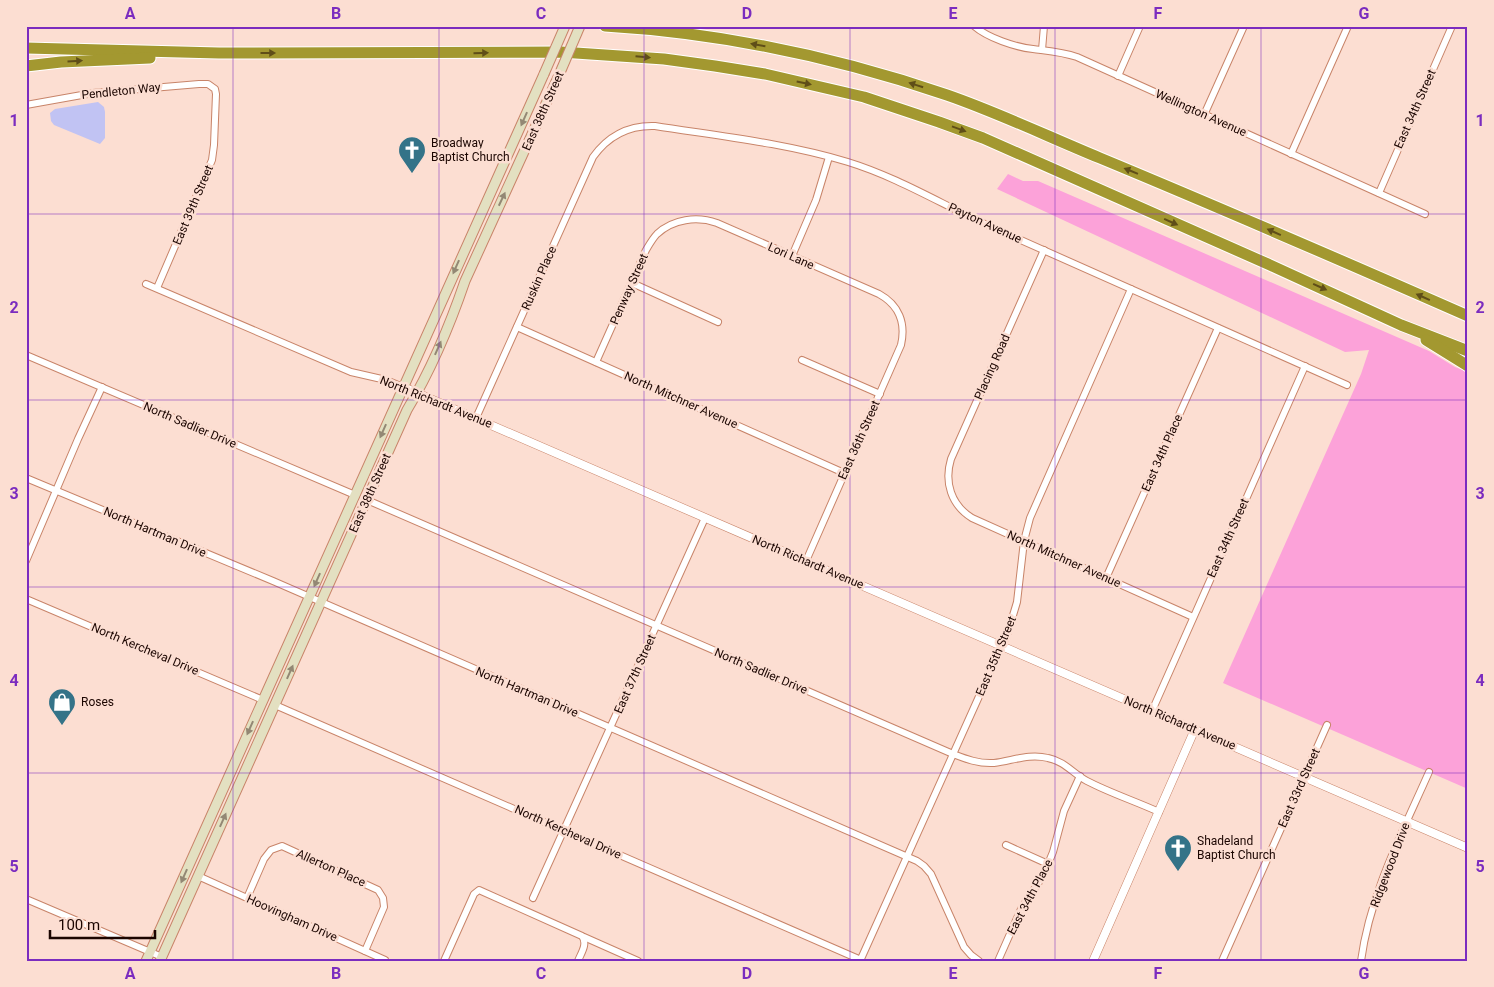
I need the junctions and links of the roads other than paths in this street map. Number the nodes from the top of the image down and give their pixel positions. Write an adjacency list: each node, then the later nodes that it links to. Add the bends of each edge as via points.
1 (565, 26): 44 (main road, East 38th Street, one-way to 44, bridge)
2 (580, 26): 45 (main road, East 38th Street, one-way to 2, bridge)
3 (605, 26): 31 (highway, one-way to 3, via 1176,189 947,95 867,70 774,48 700,35)
4 (974, 26): 11 (street, Wellington Avenue, via 1013,45)
5 (1044, 26): 11 (street)
6 (1140, 26): 14 (street)
7 (1244, 26): 17 (street)
8 (1348, 26): 19 (street)
9 (1452, 26): 21 (street, East 34th Street)
10 (26, 48): 12 (highway)
11 (1042, 50): 14 (street, Wellington Avenue, via 1071,55)
12 (219, 53): 13 (highway, one-way to 12); 33 (highway, one-way to 33, via 588,54 664,59 815,85 890,105 982,138)
13 (26, 66)
14 (1118, 76): 17 (street, Wellington Avenue)
15 (215, 89): 16 (street, Pendleton Way, via 204,83 189,84 93,93); 28 (street, East 39th Street, via 212,160)
16 (26, 105)
17 (1204, 115): 19 (street, Wellington Avenue)
18 (607, 140): 20 (street, Payton Avenue, via 628,129 655,126 750,140); 34 (street, Ruskin Place, via 593,157)
19 (1291, 154): 21 (street, Wellington Avenue)
20 (829, 157): 24 (street, Payton Avenue, via 900,182); 25 (street, via 816,200)
21 (1378, 193): 22 (street, Wellington Avenue)
22 (1425, 214)
23 (672, 224): 25 (street, Lori Lane, via 693,219 710,221); 26 (street, Penway Street, via 652,240)
24 (1044, 250): 29 (street, Payton Avenue); 50 (street, Placing Road, via 951,459)
25 (792, 256): 30 (street, Lori Lane, via 881,296 893,305)
26 (632, 283): 32 (street); 39 (street, Penway Street)
27 (146, 284): 28 (street, North Richardt Avenue)
28 (158, 288): 44 (street, North Richardt Avenue, via 352,372)
29 (1130, 289): 35 (street, Payton Avenue); 55 (street, East 35th Street, via 1034,505)
30 (900, 316): 46 (street, East 36th Street, via 902,345)
31 (1468, 316)
32 (718, 322)
33 (1401, 324): 36 (highway); 41 (highway)
34 (517, 327): 39 (street, North Mitchner Avenue); 47 (street, Ruskin Place)
35 (1218, 328): 40 (street, Payton Avenue); 58 (street, East 34th Place)
36 (1468, 351)
37 (26, 355): 43 (street, North Sadlier Drive)
38 (802, 360): 46 (street)
39 (596, 362): 48 (street, North Mitchner Avenue)
40 (1305, 366): 42 (street, Payton Avenue); 62 (street, East 34th Street)
41 (1468, 366)
42 (1347, 386)
43 (102, 387): 51 (street); 52 (street, North Sadlier Drive)
44 (403, 387): 45 (street, North Richardt Avenue); 52 (main road, East 38th Street, one-way to 52)
45 (417, 392): 47 (street, North Richardt Avenue); 53 (main road, East 38th Street)
46 (880, 394): 48 (street, East 36th Street)
47 (476, 418): 54 (street, North Richardt Avenue)
48 (844, 473): 57 (street, East 36th Street)
49 (26, 478): 51 (street, North Hartman Drive)
50 (949, 485): 55 (street, North Mitchner Avenue, via 955,502 967,514)
51 (56, 491): 56 (street); 59 (street, North Hartman Drive)
52 (355, 495): 59 (main road, East 38th Street, one-way to 59)
53 (367, 500): 61 (main road, East 38th Street); 63 (street, North Sadlier Drive)
54 (705, 518): 57 (street, North Richardt Avenue); 63 (street, East 37th Street)
55 (1024, 541): 58 (street, North Mitchner Avenue); 64 (street, East 35th Street, via 1020,589)
56 (26, 561)
57 (806, 561): 64 (street, North Richardt Avenue)
58 (1106, 578): 62 (street, North Mitchner Avenue)
59 (309, 597): 61 (street, North Hartman Drive); 65 (main road, East 38th Street)
60 (26, 598): 65 (street, North Kercheval Drive)
61 (321, 602): 66 (main road, East 38th Street, one-way to 61); 69 (street, North Hartman Drive)
62 (1193, 617): 67 (street, East 34th Street)
63 (656, 626): 69 (street, East 37th Street); 71 (street, North Sadlier Drive)
64 (1002, 646): 67 (street, North Richardt Avenue); 71 (street, East 35th Street)
65 (263, 700): 88 (main road, East 38th Street, one-way to 88)
66 (275, 705): 77 (street, North Kercheval Drive); 82 (main road, East 38th Street, one-way to 66)
67 (1152, 710): 70 (street, North Richardt Avenue)
68 (1327, 725): 74 (street, East 33rd Street)
69 (610, 727): 77 (street, East 37th Street); 80 (street, North Hartman Drive)
70 (1195, 729): 74 (street, North Richardt Avenue); 75 (street)
71 (953, 754): 73 (street, North Sadlier Drive, via 989,763 1026,756 1047,758 1062,763); 80 (street, East 35th Street)
72 (1429, 772): 76 (street, Ridgewood Drive)
73 (1080, 776): 75 (street, North Sadlier Drive); 81 (street, East 34th Place, via 1064,811)
74 (1304, 776): 76 (street, North Richardt Avenue); 98 (street, East 33rd Street)
75 (1159, 812): 97 (street)
76 (1407, 821): 79 (street, North Richardt Avenue); 99 (street, Ridgewood Drive, via 1380,888)
77 (564, 830): 84 (street, East 37th Street); 91 (street, North Kercheval Drive)
78 (1006, 845): 81 (street)
79 (1468, 848)
80 (908, 856): 91 (street, East 35th Street); 95 (street, North Hartman Drive, via 931,874 964,947)
81 (1048, 864): 96 (street, East 34th Place, via 1021,909)
82 (198, 876): 83 (street, Hoovingham Drive); 89 (main road, East 38th Street)
83 (247, 898): 87 (street, Hoovingham Drive); 87 (street, Allerton Place, via 264,859 271,850 282,846 378,890 384,907)
84 (533, 898)
85 (26, 899): 88 (street)
86 (584, 937): 92 (street, via 479,890 474,894); 93 (street, via 585,944); 94 (street)
87 (364, 951): 90 (street, Hoovingham Drive)
88 (148, 956): 89 (street)
89 (161, 959)
90 (385, 960)
91 (861, 960)
92 (444, 961)
93 (578, 961)
94 (638, 961)
95 (979, 961)
96 (998, 961)
97 (1092, 961)
98 (1222, 961)
99 (1361, 961)

